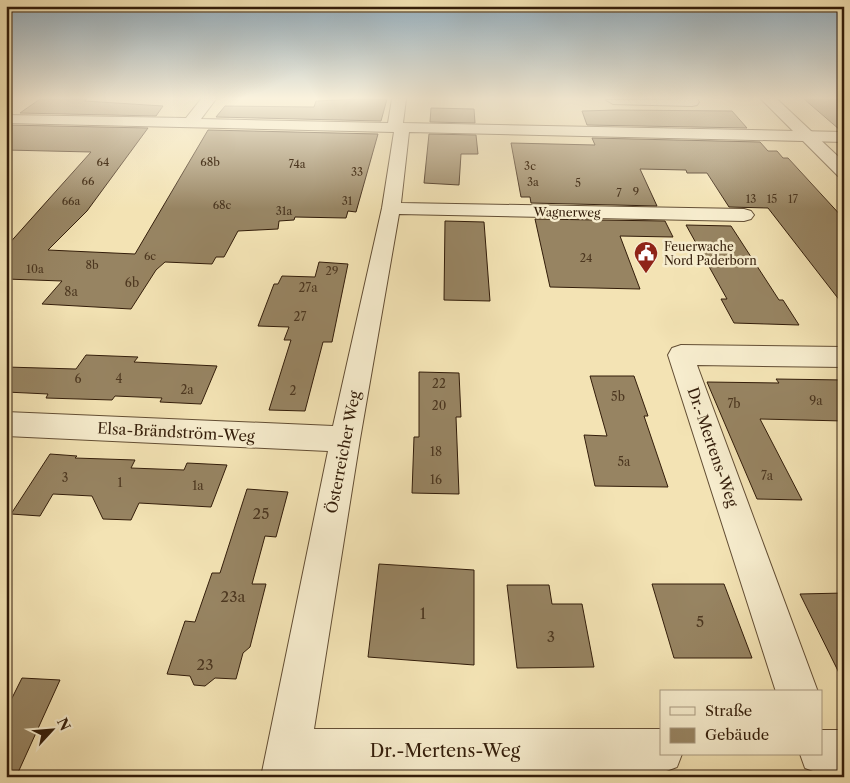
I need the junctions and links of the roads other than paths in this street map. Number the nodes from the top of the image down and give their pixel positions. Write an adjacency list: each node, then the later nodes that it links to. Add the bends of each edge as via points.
1 (397, 136): 6 (street, Österreicher Weg)
2 (747, 136): 3 (street)
3 (810, 136): 4 (street); 5 (street)
4 (844, 137)
5 (844, 172)
6 (391, 208): 7 (street, Wagnerweg); 10 (street, Österreicher Weg)
7 (744, 215)
8 (844, 357): 11 (street, Dr.-Mertens-Weg, via 681,355)
9 (6, 424): 10 (street, Elsa-Brändström-Weg)
10 (345, 439): 15 (street, Österreicher Weg)
11 (797, 690)
12 (660, 751): 15 (street, Dr.-Mertens-Weg)
13 (822, 752): 14 (street)
14 (844, 752)
15 (286, 764)

